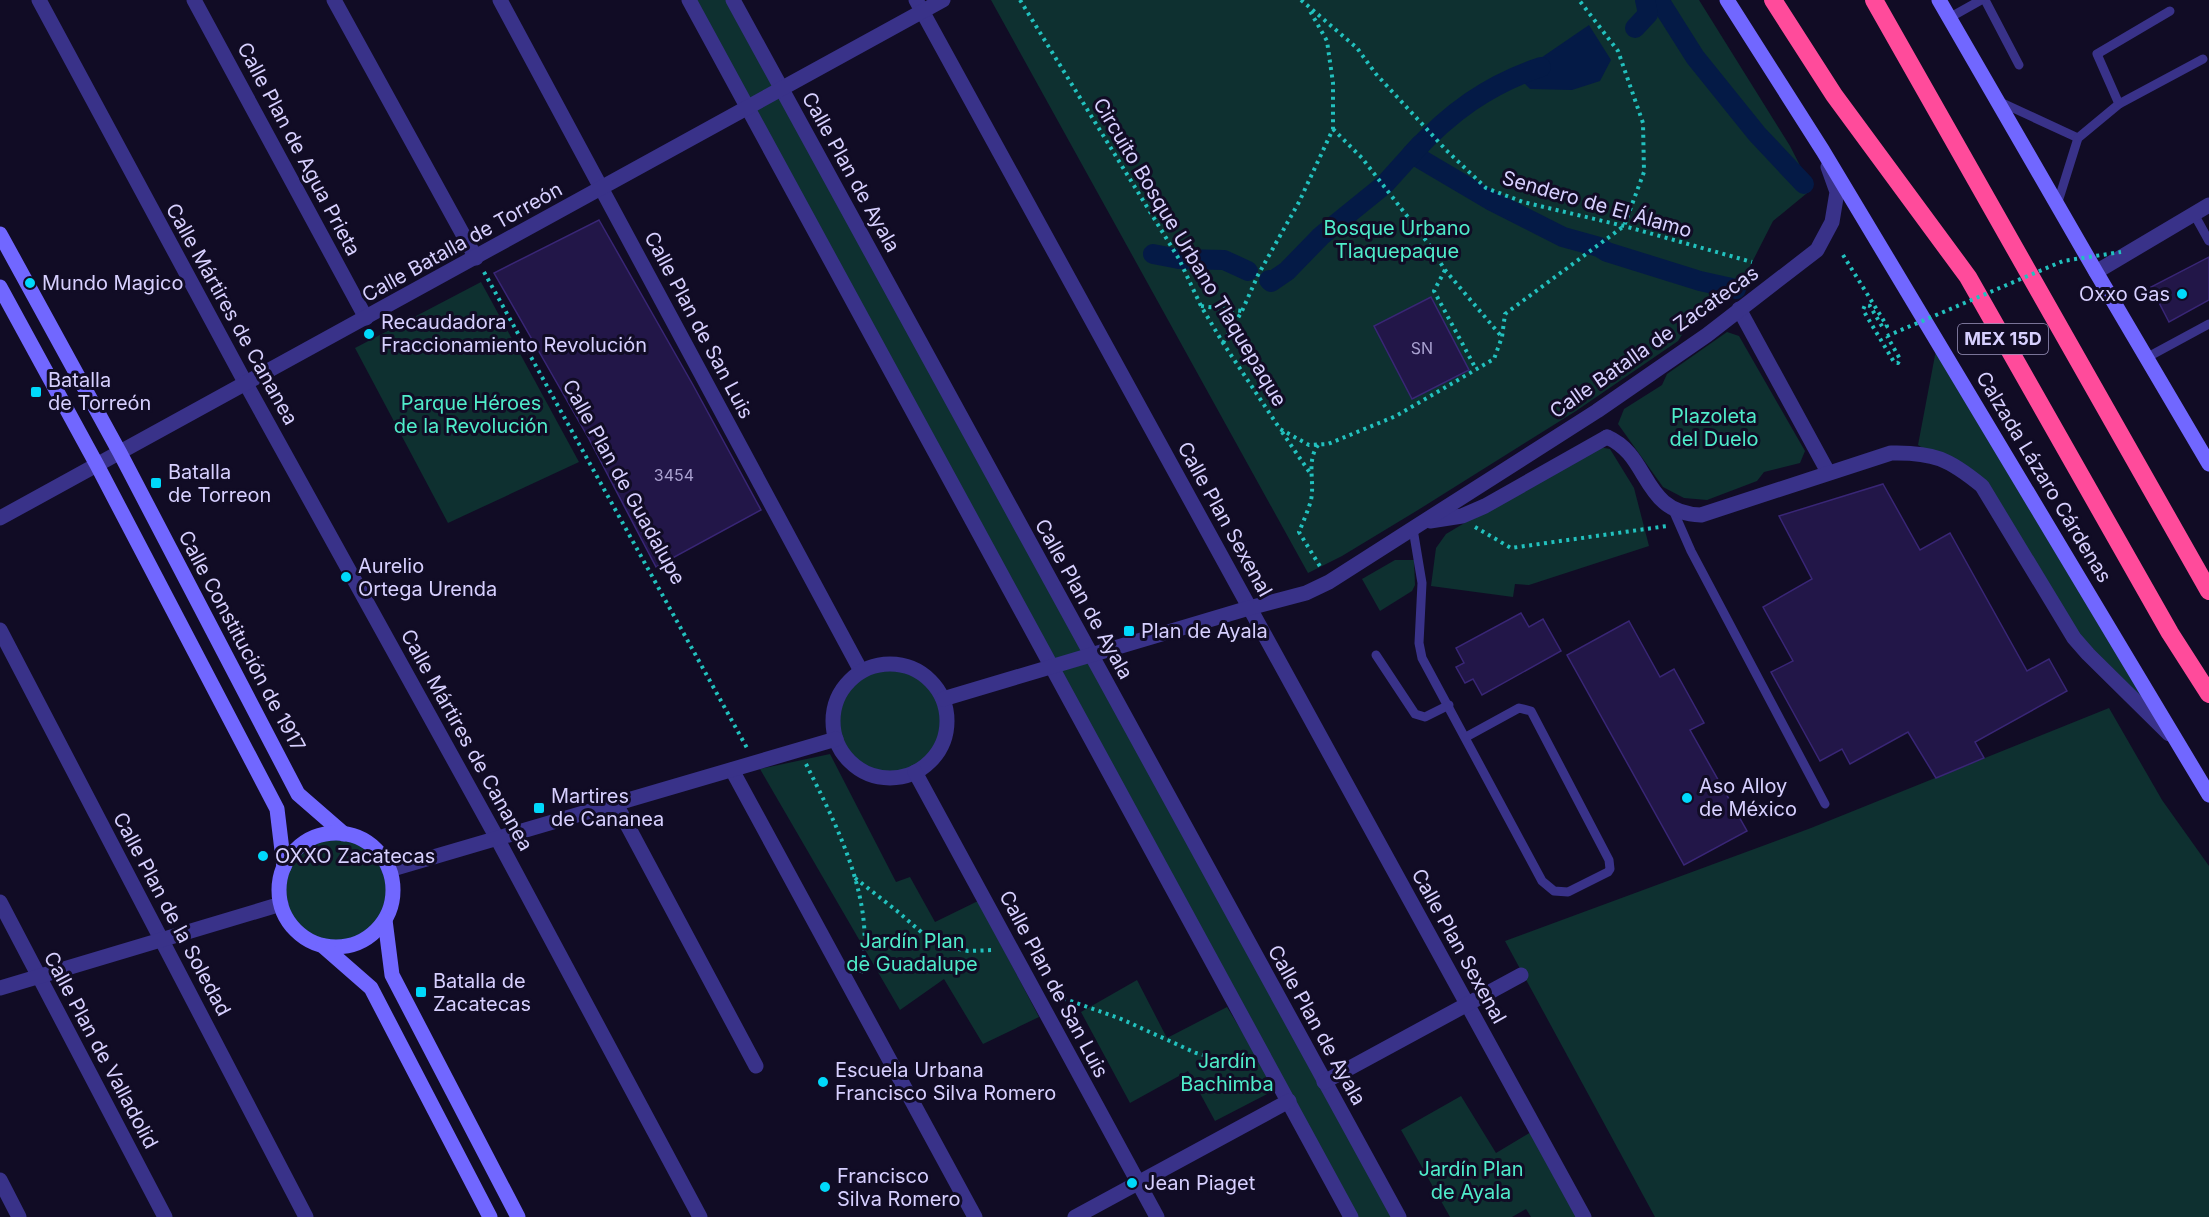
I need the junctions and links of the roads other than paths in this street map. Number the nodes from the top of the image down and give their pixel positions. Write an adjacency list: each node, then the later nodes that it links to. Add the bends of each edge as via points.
1 (39, 0): 37 (street, Calle Mártires de Cananea)
2 (194, 0): 34 (street, Calle Plan de Agua Prieta)
3 (334, 0): 30 (street)
4 (500, 0): 24 (street, Calle Plan de San Luis)
5 (689, 0): 21 (street)
6 (733, 0): 18 (street, Calle Plan de Ayala)
7 (943, 0): 13 (street, Calle Batalla de Torreón)
8 (1727, 0): 23 (street, Calzada Lázaro Cárdenas)
9 (1773, 0): 54 (highway, Calzada Lázaro Cárdenas / MEX 15D, via 1833,95 1968,277)
10 (1874, 0): 47 (highway, MEX 15D)
11 (1939, 0): 15 (street)
12 (1983, 0): 15 (lane); 17 (lane)
13 (919, 6): 18 (street, Calle Batalla de Torreón); 48 (street, Calle Plan Sexenal)
14 (2170, 11): 20 (lane, via 2097,54)
15 (1949, 18): 19 (street)
16 (2202, 58): 20 (lane)
17 (2019, 65)
18 (782, 89): 21 (street, Calle Batalla de Torreón); 50 (street, Calle Plan de Ayala)
19 (1996, 100): 22 (lane); 26 (street)
20 (2119, 104): 22 (lane)
21 (748, 108): 24 (street, Calle Batalla de Torreón); 52 (street)
22 (2078, 138): 26 (lane)
23 (1823, 151): 33 (street, Calle Batalla de Zacatecas, via 1837,192 1832,222 1817,250); 59 (street, Calzada Lázaro Cárdenas)
24 (602, 189): 30 (street, Calle Batalla de Torreón); 53 (street, Calle Plan de San Luis)
25 (2209, 205): 27 (street)
26 (2057, 206): 31 (street)
27 (2194, 214): 29 (lane); 31 (street)
28 (0, 234): 40 (street, Calle Constitución de 1917)
29 (2209, 241)
30 (476, 258): 34 (street, Calle Batalla de Torreón)
31 (2096, 272): 36 (street)
32 (0, 287): 42 (street)
33 (1739, 309): 38 (street, Calle Batalla de Zacatecas); 43 (street)
34 (366, 318): 37 (street, Calle Batalla de Torreón)
35 (2209, 324): 36 (lane)
36 (2146, 358): 41 (street)
37 (246, 384): 40 (street, Calle Batalla de Torreón); 66 (street, Calle Mártires de Cananea)
38 (1597, 411): 39 (street); 46 (street, Calle Batalla de Zacatecas)
39 (1608, 437): 44 (street, via 1622,445 1653,492); 46 (street, Calle Batalla de Zacatecas, via 1485,506 1462,516)
40 (120, 453): 42 (street, Calle Batalla de Torreón); 65 (street, Calle Constitución de 1917, via 298,794)
41 (2209, 464)
42 (97, 465): 45 (street, Calle Batalla de Torreón); 67 (street, via 277,809)
43 (1828, 472): 44 (street, via 1701,514); 59 (street, via 1891,453 1909,452 1939,458 1960,468 1982,486 2074,638)
44 (1676, 517): 64 (lane)
45 (0, 519)
46 (1418, 525): 48 (street, Calle Batalla de Zacatecas, via 1329,582 1306,593); 56 (lane, via 1422,583 1419,650)
47 (2209, 591)
48 (1250, 608): 50 (street, Calle Batalla de Zacatecas); 77 (street, Calle Plan Sexenal)
49 (0, 630): 72 (street, Calle Plan de la Soledad)
50 (1090, 654): 52 (street, Calle Batalla de Zacatecas); 79 (street, Calle Plan de Ayala)
51 (1376, 655): 56 (lane, via 1415,714 1425,717)
52 (1052, 666): 55 (street, Calle Batalla de Zacatecas); 80 (street)
53 (861, 671): 55 (street, via 884,663 908,666 929,679); 58 (street, via 846,684 836,701)
54 (2209, 694)
55 (943, 699): 61 (street, via 947,720 943,741 932,759)
56 (1449, 705): 57 (lane)
57 (1466, 737): 57 (lane, via 1548,887 1568,892 1608,872 1609,860 1531,711 1519,708)
58 (836, 739): 60 (street); 61 (street, via 843,754 868,773 900,777)
59 (2176, 741): 62 (street, Calzada Lázaro Cárdenas)
60 (732, 770): 63 (street); 89 (street)
61 (915, 772): 82 (street, Calle Plan de San Luis)
62 (2209, 795)
63 (616, 804): 66 (street); 78 (street)
64 (1825, 804)
65 (344, 834): 67 (street, via 325,834 308,840 294,851); 68 (street, via 371,846)
66 (497, 838): 68 (street); 88 (street, Calle Mártires de Cananea)
67 (284, 867): 70 (street, via 279,885)
68 (389, 870): 71 (street, via 392,904)
69 (0, 902): 75 (street, Calle Plan de Valladolid)
70 (281, 904): 72 (street); 73 (street, via 296,931)
71 (385, 920): 73 (street, via 374,934 359,943); 87 (street, via 392,975)
72 (162, 939): 75 (street); 85 (street, Calle Plan de la Soledad)
73 (323, 946): 86 (street, via 371,988)
74 (1521, 975): 77 (street)
75 (39, 976): 76 (street); 84 (street, Calle Plan de Valladolid)
76 (0, 988)
77 (1467, 1004): 79 (street); 94 (street, Calle Plan Sexenal)
78 (756, 1066)
79 (1324, 1082): 93 (street, Calle Plan de Ayala)
80 (1289, 1101): 82 (street); 92 (street)
81 (0, 1180): 83 (street)
82 (1138, 1183): 90 (street); 91 (street, Calle Plan de San Luis)
83 (19, 1217)
84 (165, 1217)
85 (306, 1217)
86 (490, 1217)
87 (518, 1217)
88 (700, 1217)
89 (975, 1217)
90 (1075, 1217)
91 (1157, 1217)
92 (1351, 1217)
93 (1399, 1217)
94 (1584, 1217)

